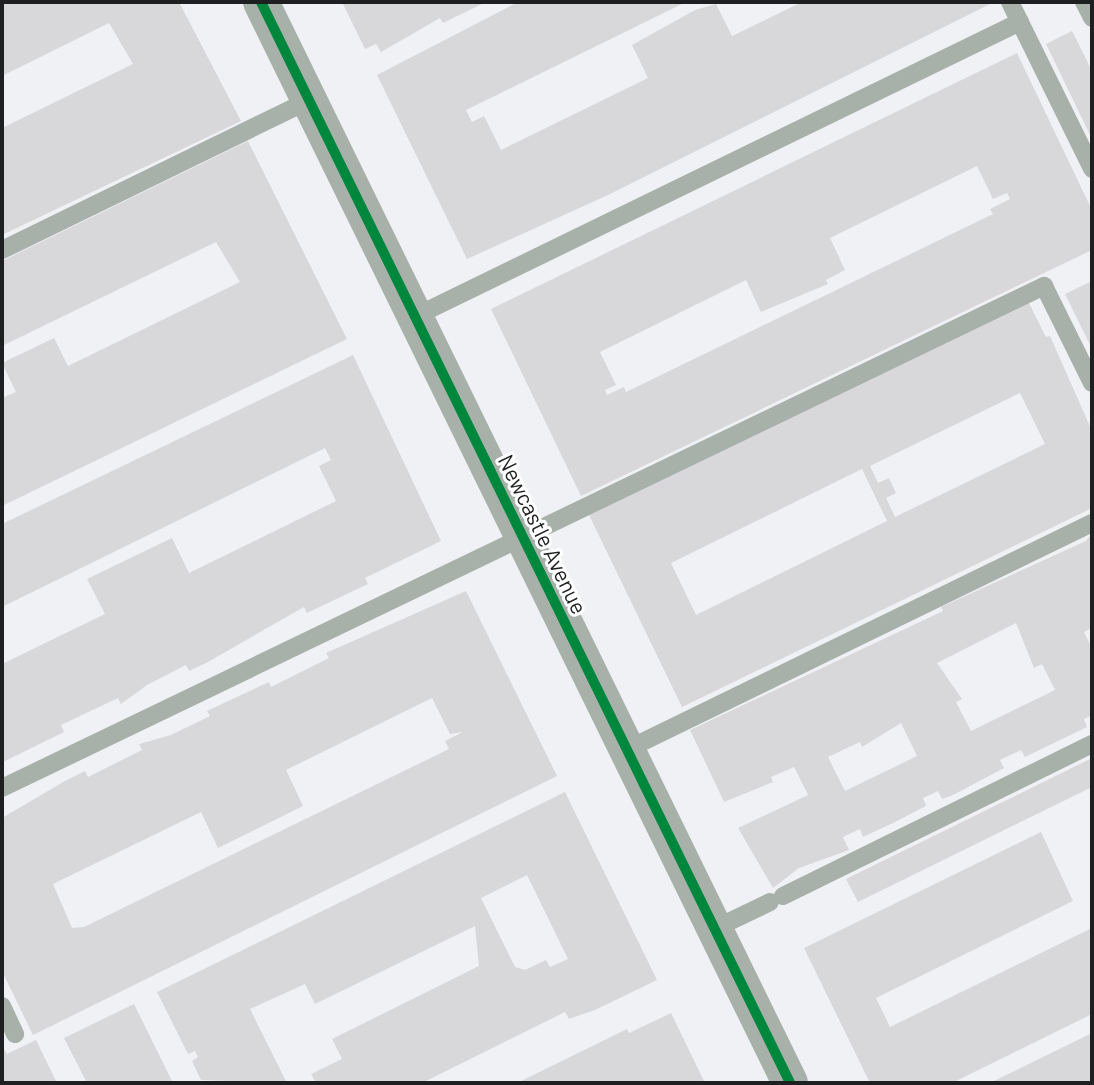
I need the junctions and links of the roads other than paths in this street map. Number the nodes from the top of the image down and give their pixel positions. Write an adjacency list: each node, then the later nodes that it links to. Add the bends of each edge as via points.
1 (261, 2): 6 (street, Newcastle Avenue)
2 (1010, 2): 5 (lane)
3 (1084, 2): 4 (lane)
4 (1092, 18)
5 (1020, 22): 7 (lane); 9 (lane)
6 (309, 100): 8 (lane); 9 (street, Newcastle Avenue)
7 (1092, 169)
8 (2, 250)
9 (414, 317): 12 (street, Newcastle Avenue)
10 (1092, 383): 12 (lane, via 1044,286)
11 (1092, 523): 14 (lane)
12 (523, 537): 14 (street, Newcastle Avenue); 15 (lane)
13 (1092, 744): 16 (lane)
14 (626, 750): 16 (street, Newcastle Avenue)
15 (2, 788)
16 (714, 929): 19 (street, Newcastle Avenue)
17 (2, 1006): 18 (lane)
18 (15, 1034)
19 (790, 1083)

